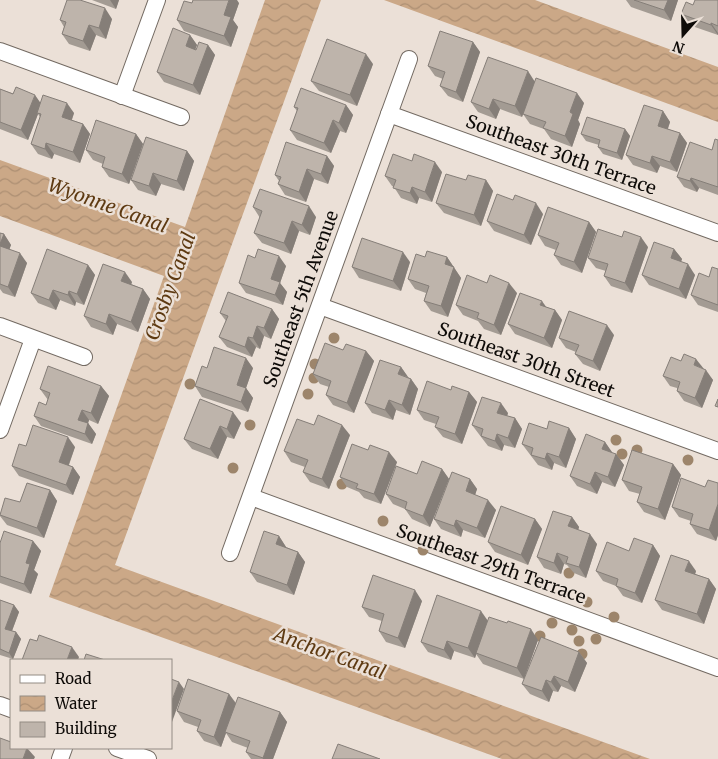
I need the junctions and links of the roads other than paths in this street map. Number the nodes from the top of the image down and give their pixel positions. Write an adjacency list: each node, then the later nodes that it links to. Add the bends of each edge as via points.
1 (156, 0): 4 (street)
2 (0, 51): 4 (street)
3 (409, 59): 5 (street, Southeast 5th Avenue)
4 (122, 96): 6 (street)
5 (389, 114): 7 (street, Southeast 30th Terrace); 8 (street, Southeast 5th Avenue)
6 (181, 117)
7 (718, 233)
8 (320, 306): 13 (street, Southeast 30th Street); 14 (street, Southeast 5th Avenue)
9 (0, 326): 10 (street)
10 (33, 339): 11 (street); 12 (street)
11 (84, 357)
12 (0, 430)
13 (718, 451)
14 (251, 497): 15 (street, Southeast 5th Avenue); 16 (street, Southeast 29th Terrace)
15 (230, 553)
16 (718, 668)
17 (120, 749): 18 (street)
18 (148, 759)

